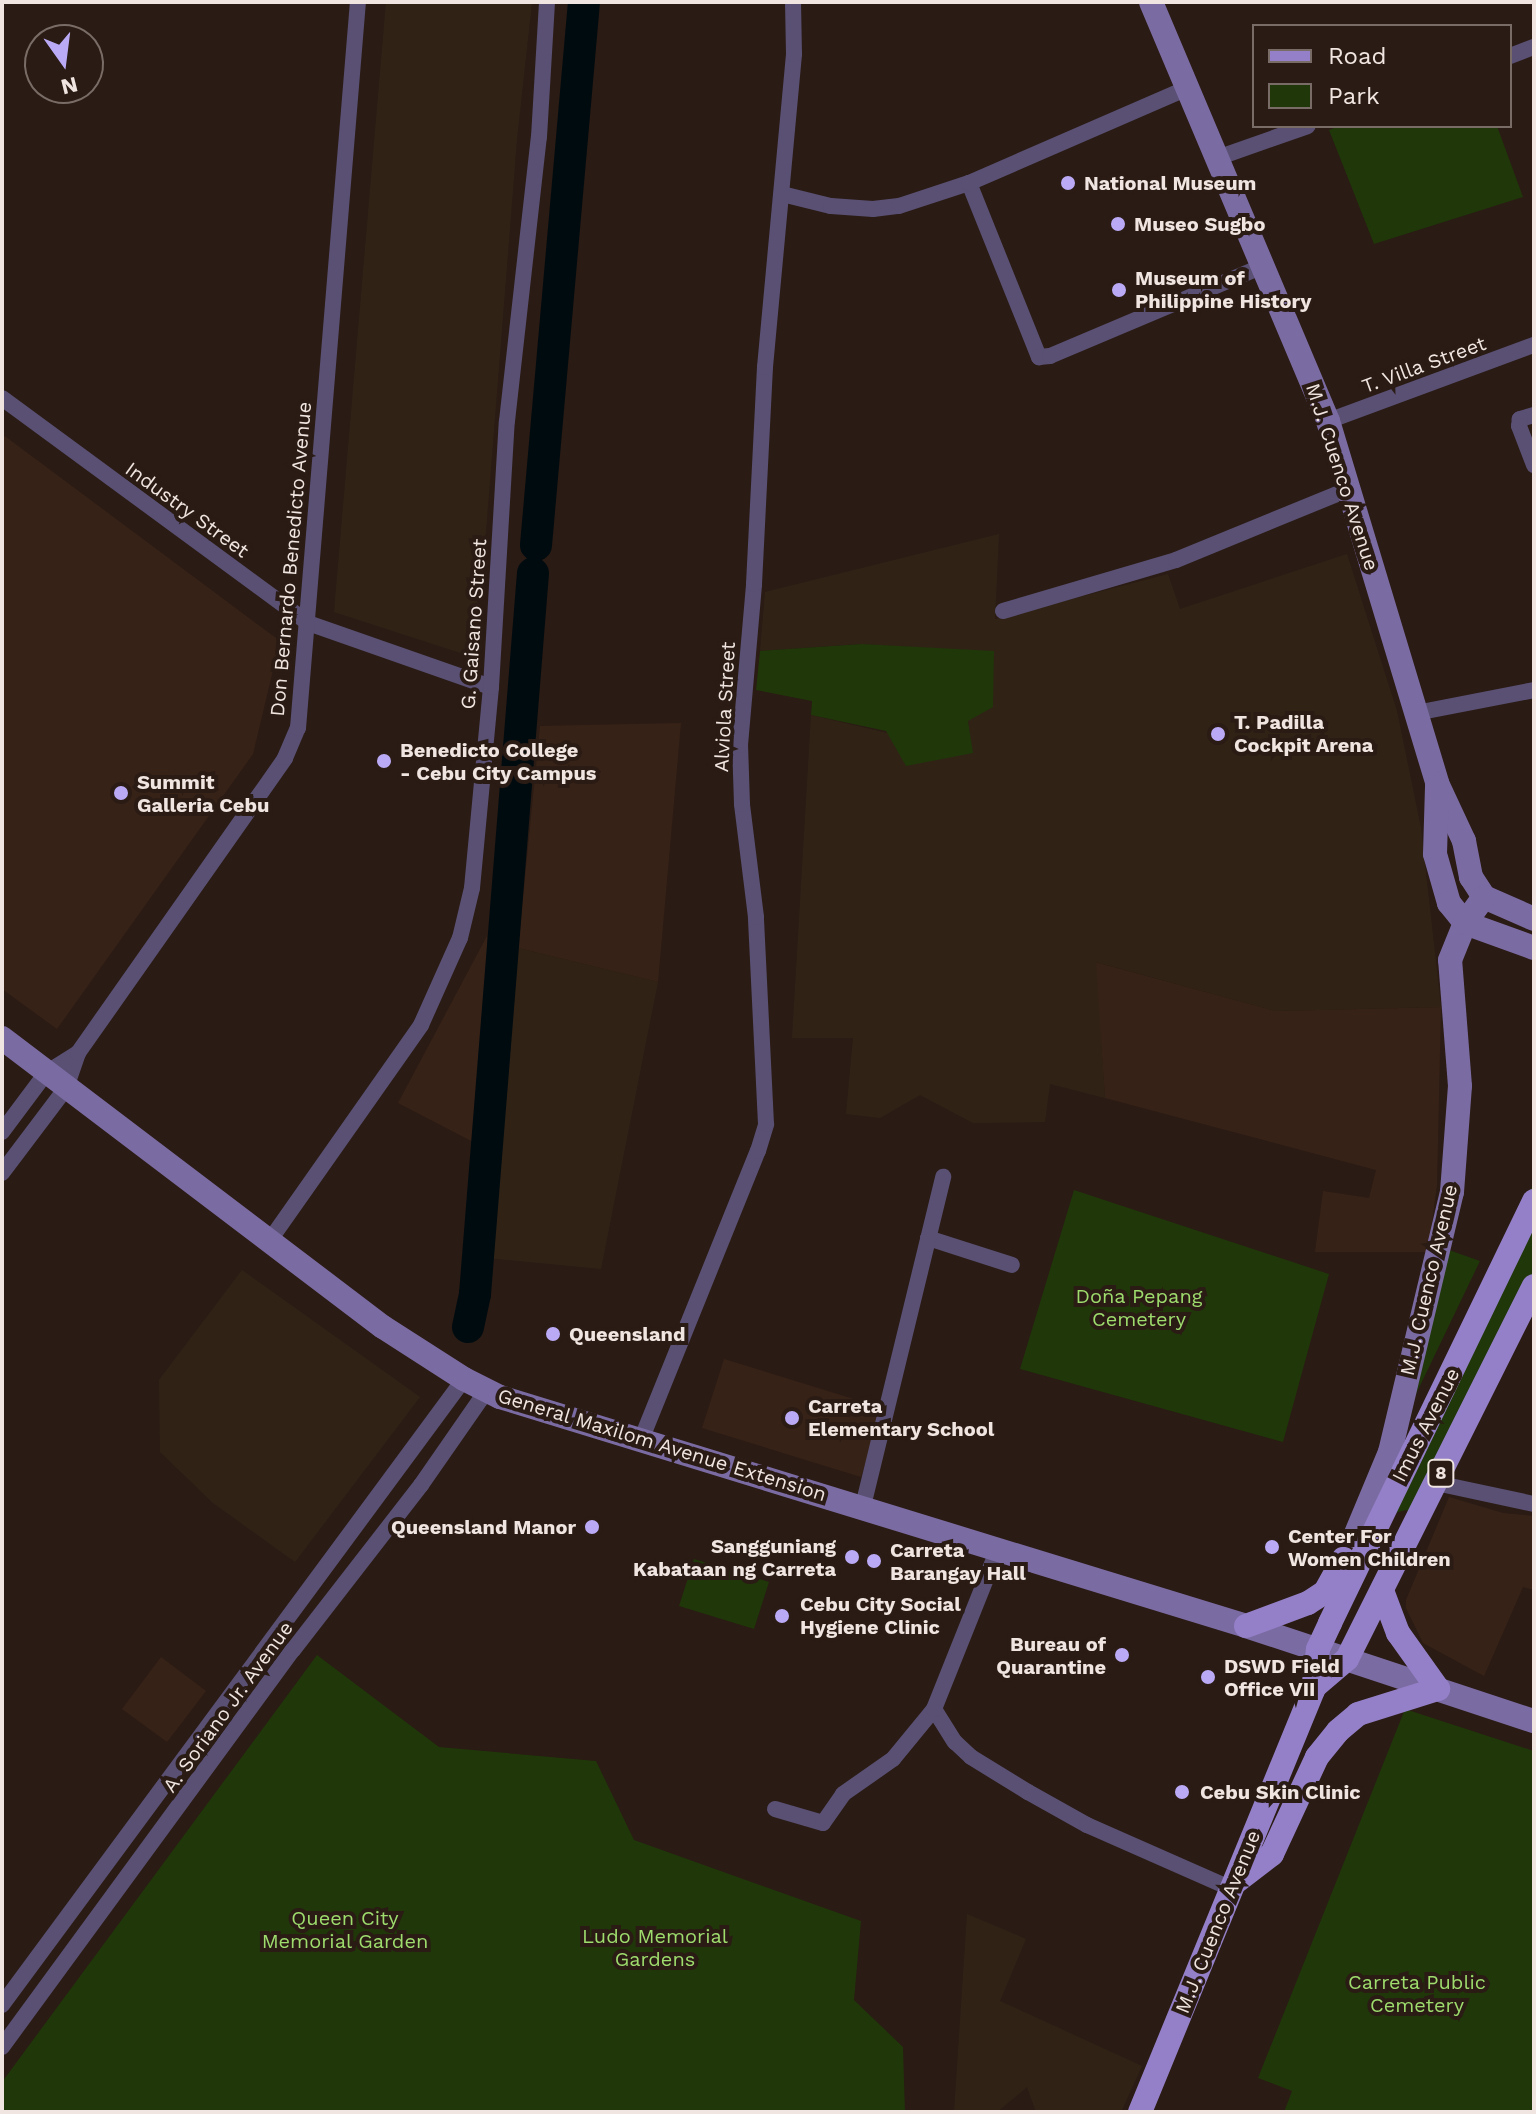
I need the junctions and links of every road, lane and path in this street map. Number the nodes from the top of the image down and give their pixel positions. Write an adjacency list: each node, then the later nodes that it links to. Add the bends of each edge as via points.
1 (358, 2): 20 (street, Don Bernardo Benedicto Avenue)
2 (547, 2): 21 (street, G. Gaisano Street, via 539,137 507,421)
3 (797, 2): 11 (street, Alviola Street)
4 (1151, 2): 7 (main road, M.J. Cuenco Avenue)
5 (1534, 47): 6 (street)
6 (1512, 55)
7 (1187, 88): 9 (main road, M.J. Cuenco Avenue); 10 (street)
8 (1302, 128): 9 (street)
9 (1217, 158): 12 (main road, M.J. Cuenco Avenue)
10 (969, 183): 11 (street, via 873,209 818,204); 12 (street, via 1039,357)
11 (782, 194): 40 (street, Alviola Street, via 740,745 756,917 766,1124)
12 (1263, 266): 16 (main road, M.J. Cuenco Avenue)
13 (1534, 345): 16 (street, T. Villa Street)
14 (2, 398): 20 (street, Industry Street)
15 (1534, 415): 17 (street, via 1520,419 1519,426)
16 (1328, 421): 18 (main road, M.J. Cuenco Avenue)
17 (1534, 465)
18 (1349, 489): 19 (street, via 1176,560); 23 (main road, M.J. Cuenco Avenue)
19 (1003, 611)
20 (308, 623): 21 (street, Industry Street); 30 (street, Don Bernardo Benedicto Avenue, via 300,717 285,758)
21 (491, 687): 36 (street, G. Gaisano Street, via 480,830 460,938 421,1025)
22 (1534, 690): 23 (street)
23 (1416, 713): 24 (main road, M.J. Cuenco Avenue)
24 (1437, 783): 25 (main road, M.J. Cuenco Avenue, via 1464,841 1471,877); 27 (main road, M.J. Cuenco Avenue, via 1435,854 1444,895)
25 (1484, 897): 26 (main road); 27 (main road, M.J. Cuenco Avenue)
26 (1534, 919)
27 (1465, 923): 28 (main road); 45 (main road, M.J. Cuenco Avenue, via 1450,960 1460,1086 1452,1192 1390,1452)
28 (1534, 948)
29 (2, 1038): 30 (main road, General Maxilom Avenue Extension)
30 (56, 1080): 31 (street); 32 (street); 36 (main road, General Maxilom Avenue Extension)
31 (2, 1132)
32 (2, 1173)
33 (943, 1177): 35 (street)
34 (1534, 1201): 44 (main road, Imus Avenue / 8)
35 (928, 1238): 37 (street); 43 (street)
36 (270, 1240): 39 (main road, General Maxilom Avenue Extension, via 383,1327)
37 (1012, 1265)
38 (1534, 1286): 41 (main road, Imus Avenue / 8)
39 (473, 1384): 40 (main road, General Maxilom Avenue Extension); 57 (street, A. Soriano Jr. Avenue); 58 (street, A. Soriano Jr. Avenue, via 480,1400 421,1485)
40 (641, 1440): 43 (main road, General Maxilom Avenue Extension)
41 (1436, 1483): 42 (street); 47 (main road, Imus Avenue / 8)
42 (1534, 1504)
43 (863, 1506): 46 (main road, General Maxilom Avenue Extension)
44 (1380, 1517): 45 (main road); 49 (main road, Imus Avenue / 8)
45 (1355, 1536): 48 (main road, via 1325,1592)
46 (998, 1549): 48 (main road, General Maxilom Avenue Extension); 53 (street)
47 (1383, 1593): 50 (main road, Imus Avenue / 8); 52 (main road, via 1398,1633)
48 (1246, 1626): 49 (main road, General Maxilom Avenue Extension)
49 (1318, 1649): 50 (main road, General Maxilom Avenue Extension); 51 (main road, M.J. Cuenco Avenue / 8)
50 (1347, 1659): 51 (main road, M.J. Cuenco Avenue / 8); 52 (main road, General Maxilom Avenue Extension)
51 (1314, 1687): 56 (main road, M.J. Cuenco Avenue / 8)
52 (1438, 1689): 54 (main road, General Maxilom Avenue Extension); 56 (main road, via 1358,1714 1338,1731 1317,1757 1272,1854)
53 (934, 1709): 55 (street, via 886,1767 843,1794 823,1823); 56 (street, via 971,1757 1028,1792 1087,1825)
54 (1534, 1721)
55 (775, 1809)
56 (1234, 1886): 59 (main road, M.J. Cuenco Avenue / 8)
57 (2, 2005)
58 (2, 2047)
59 (1140, 2112)

